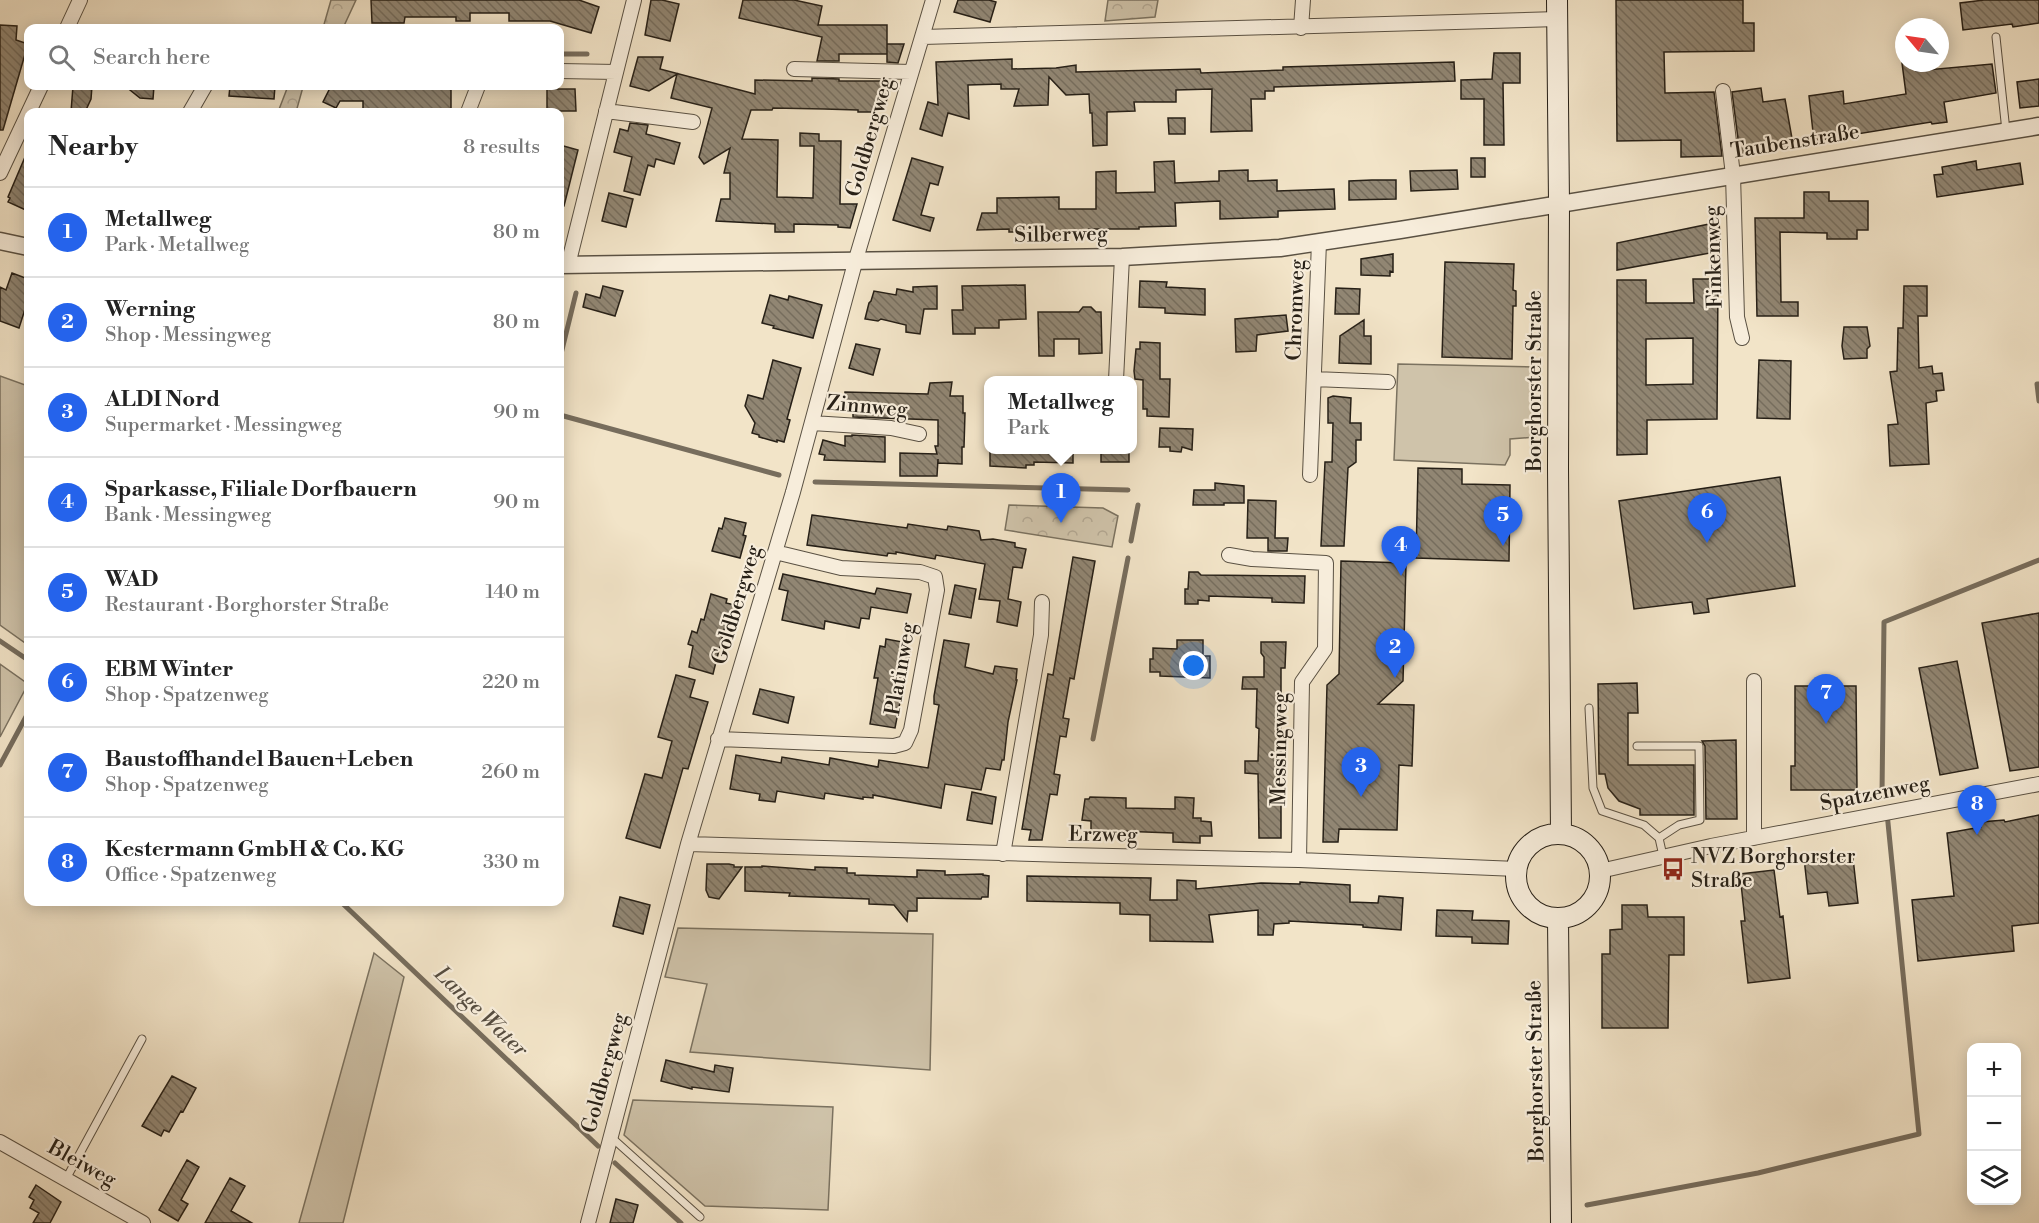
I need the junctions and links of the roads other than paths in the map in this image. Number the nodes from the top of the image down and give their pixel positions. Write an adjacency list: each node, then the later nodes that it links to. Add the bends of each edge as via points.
1 (80, 0): 6 (street)
2 (634, 0): 12 (street)
3 (933, 0): 8 (street, Goldbergweg)
4 (1303, 0): 7 (street)
5 (1557, 10): 7 (street); 28 (main road, Borghorster Straße)
6 (69, 24)
7 (1301, 28): 8 (street)
8 (922, 37): 13 (street, Goldbergweg)
9 (1996, 37): 25 (lane)
10 (794, 69): 13 (street)
11 (564, 71): 12 (street)
12 (616, 72): 21 (street)
13 (911, 72): 33 (street, Goldbergweg)
14 (39, 90): 18 (street)
15 (203, 90): 19 (street)
16 (476, 90): 20 (street)
17 (1723, 91): 27 (street, Finkenweg)
18 (31, 108)
19 (192, 108)
20 (470, 108)
21 (606, 111): 23 (street); 34 (street)
22 (24, 122): 26 (street)
23 (693, 122)
24 (2039, 126): 25 (street, Taubenstraße)
25 (2006, 131): 27 (street, Taubenstraße)
26 (0, 173)
27 (1733, 175): 28 (street, Taubenstraße); 35 (street, Finkenweg, via 1737,317)
28 (1559, 203): 30 (street, Silberweg); 50 (main road, Borghorster Straße)
29 (0, 241): 31 (street)
30 (1319, 242): 32 (street, Silberweg, via 1280,248); 37 (street, Chromweg)
31 (24, 246)
32 (1122, 257): 33 (street, Silberweg); 36 (street)
33 (856, 259): 34 (street, Silberweg); 39 (street, Goldbergweg)
34 (564, 265)
35 (1742, 338)
36 (1116, 376)
37 (1314, 379): 38 (street, Chromweg); 41 (street, Chromweg)
38 (1388, 381)
39 (812, 423): 40 (street, Zinnweg, via 891,428); 42 (street, Goldbergweg)
40 (919, 434)
41 (1310, 475)
42 (775, 552): 47 (street, Goldbergweg); 47 (street, Platinweg, via 841,568 920,572 934,577 937,590 912,730 905,743 894,746)
43 (1229, 555): 56 (street, Messingweg, via 1326,563 1325,649 1302,682)
44 (1042, 602): 54 (street, via 1041,635)
45 (1754, 681): 52 (street)
46 (1589, 708): 51 (lane, via 1593,788 1602,811 1644,825)
47 (718, 739): 53 (street, Goldbergweg)
48 (1637, 746): 51 (lane, via 1699,746 1700,820 1679,825)
49 (2039, 784): 52 (street, Spatzenweg)
50 (1561, 834): 57 (main road, via 1548,835 1533,844 1521,857); 58 (main road, via 1587,845)
51 (1659, 838): 55 (lane)
52 (1754, 838): 55 (street, Spatzenweg)
53 (688, 844): 54 (street, Erzweg); 61 (street, Goldbergweg)
54 (1003, 854): 56 (street, Erzweg)
55 (1663, 856): 58 (street, Spatzenweg)
56 (1299, 860): 57 (street, Erzweg)
57 (1517, 869): 59 (main road, via 1516,881 1527,904 1537,913)
58 (1600, 871): 59 (main road, via 1597,891 1586,908)
59 (1557, 919): 67 (main road, Borghorster Straße)
60 (142, 1039): 63 (lane)
61 (610, 1136): 64 (lane); 66 (street, Goldbergweg)
62 (0, 1142): 63 (street, Bleiweg)
63 (66, 1179): 65 (street, Bleiweg)
64 (700, 1217)
65 (143, 1223)
66 (588, 1223)
67 (1561, 1223)

